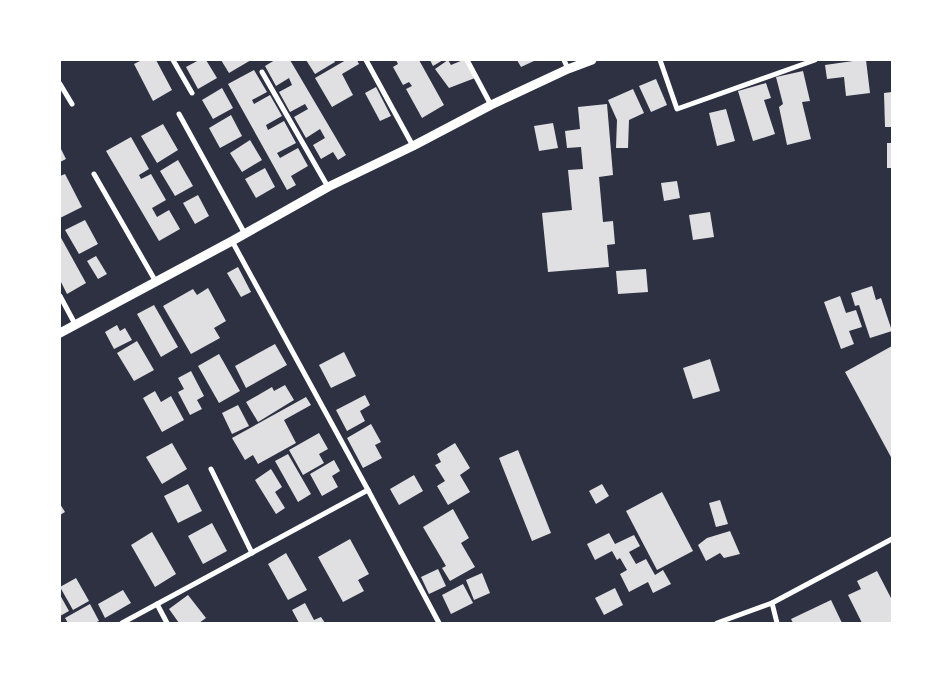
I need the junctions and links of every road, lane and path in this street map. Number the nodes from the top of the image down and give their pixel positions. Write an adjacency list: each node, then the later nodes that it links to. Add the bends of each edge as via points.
1 (174, 60): 11 (street)
2 (366, 60): 15 (street)
3 (467, 60): 13 (street)
4 (564, 60): 8 (street)
5 (592, 60): 8 (street)
6 (660, 60): 7 (street, via 677,109)
7 (815, 60)
8 (568, 69): 13 (street)
9 (262, 72): 17 (street)
10 (60, 84): 12 (street)
11 (192, 93)
12 (72, 104)
13 (491, 104): 15 (street)
14 (179, 114): 18 (street)
15 (413, 146): 17 (street)
16 (94, 174): 20 (street)
17 (328, 187): 18 (street)
18 (245, 234): 19 (street)
19 (232, 241): 20 (street); 25 (street)
20 (156, 282): 22 (street)
21 (60, 296): 22 (street)
22 (75, 324): 23 (street)
23 (60, 332)
24 (210, 469): 27 (street)
25 (368, 490): 27 (street); 32 (street)
26 (892, 539): 28 (street)
27 (252, 553): 29 (street)
28 (772, 603): 33 (street); 34 (street)
29 (157, 604): 30 (street); 31 (street)
30 (122, 623)
31 (167, 623)
32 (439, 623)
33 (717, 623)
34 (778, 623)

